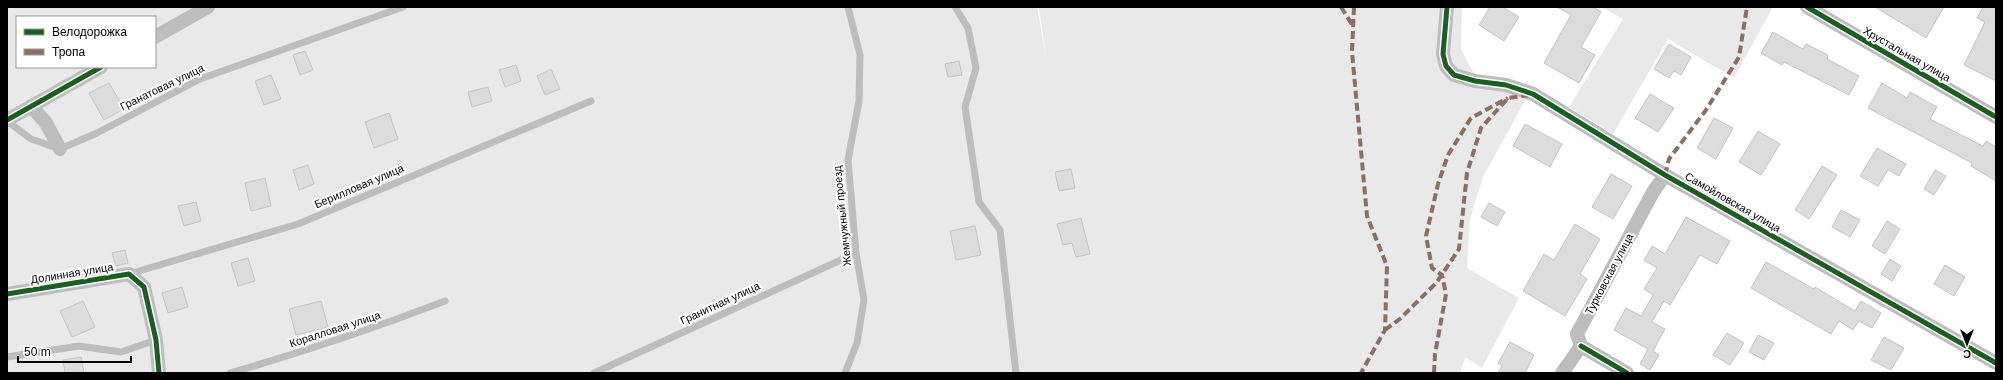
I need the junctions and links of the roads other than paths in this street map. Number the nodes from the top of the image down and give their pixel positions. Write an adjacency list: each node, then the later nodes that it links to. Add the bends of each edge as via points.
1 (208, 7): 7 (street)
2 (403, 7): 13 (lane, Гранатовая улица, via 200,79 97,133)
3 (848, 7): 15 (lane, Жемчужный проезд, via 860,56 859,101 848,160)
4 (955, 7): 27 (lane, via 968,28 976,68 964,107 979,202 1000,230)
5 (1447, 7): 14 (street, Самойловская улица, via 1443,54 1446,66 1454,75 1475,82 1506,85 1534,94)
6 (1807, 7): 11 (street, Хрустальная улица)
7 (156, 36)
8 (99, 68): 10 (street)
9 (591, 101): 16 (lane, Берилловая улица, via 298,224)
10 (31, 106): 12 (street); 13 (street, via 46,123)
11 (1996, 117)
12 (7, 120): 13 (lane, via 31,139)
13 (60, 149)
14 (1665, 175): 20 (street, Турковская улица, via 1653,192 1577,334); 22 (street, Самойловская улица)
15 (856, 253): 25 (lane, Гранитная улица); 26 (lane, Жемчужный проезд, via 864,300 857,343)
16 (129, 274): 17 (street, Долинная улица); 19 (street, Долинная улица, via 144,287)
17 (7, 294)
18 (445, 301): 24 (lane, Коралловая улица, via 386,324)
19 (156, 340): 21 (lane, via 121,352 79,346); 23 (street, Долинная улица)
20 (1581, 346): 28 (street); 29 (street)
21 (7, 357)
22 (1996, 363)
23 (159, 373)
24 (230, 373)
25 (594, 373)
26 (845, 373)
27 (1016, 373)
28 (1562, 373)
29 (1628, 373)

